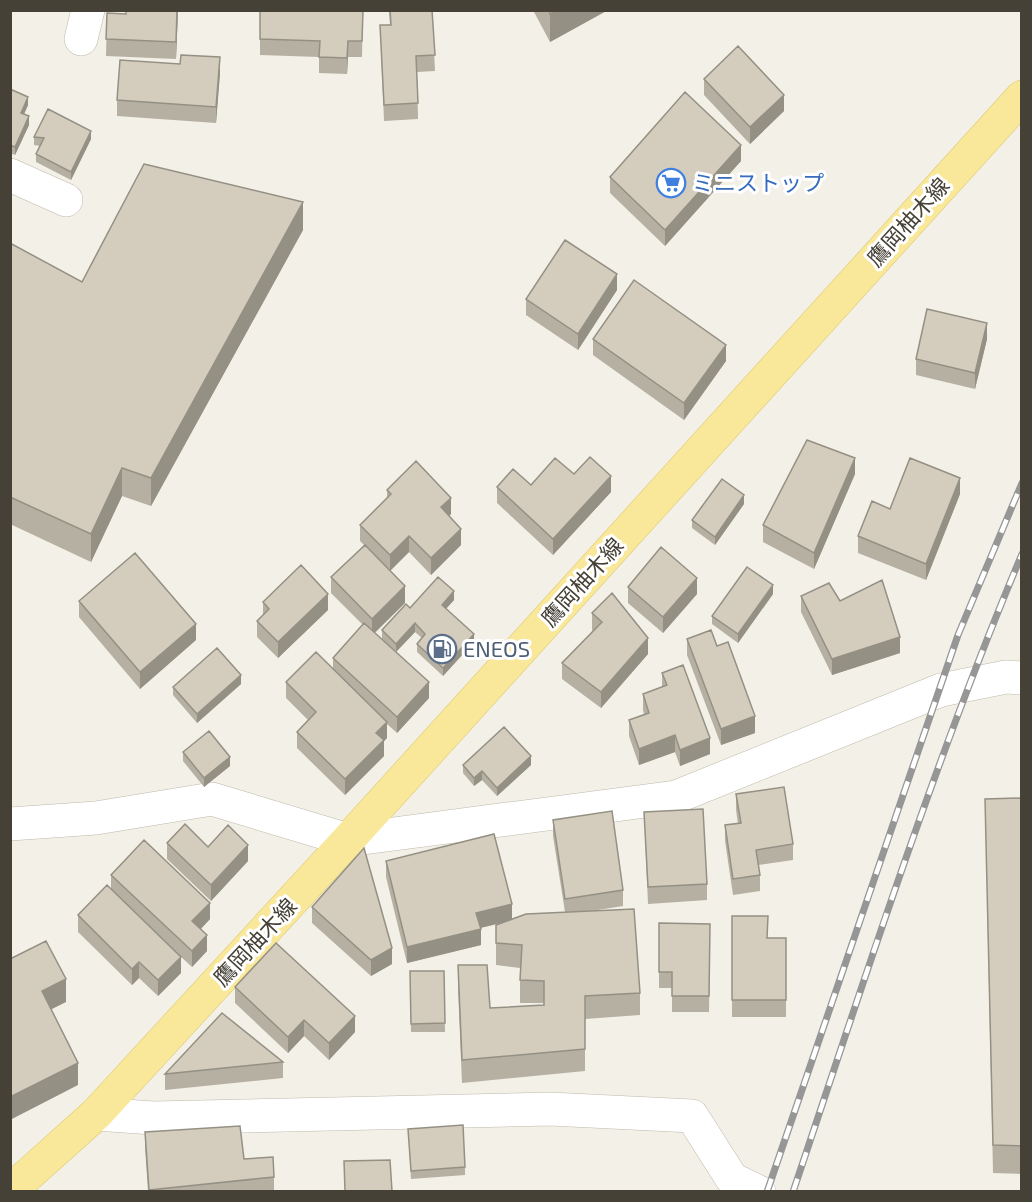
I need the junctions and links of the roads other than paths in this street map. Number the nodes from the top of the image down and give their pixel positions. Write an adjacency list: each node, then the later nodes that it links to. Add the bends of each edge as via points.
1 (1022, 96): 6 (main road, 鷹岡柚木線)
2 (10, 175): 3 (street)
3 (66, 200)
4 (1022, 678): 6 (street, via 1006,677 941,690 676,798)
5 (11, 822): 6 (street, via 96,818 212,799)
6 (348, 840): 7 (main road, 鷹岡柚木線)
7 (96, 1114): 8 (main road, 鷹岡柚木線); 9 (street, via 153,1118 550,1109 692,1116 732,1179)
8 (10, 1191)
9 (759, 1191)

